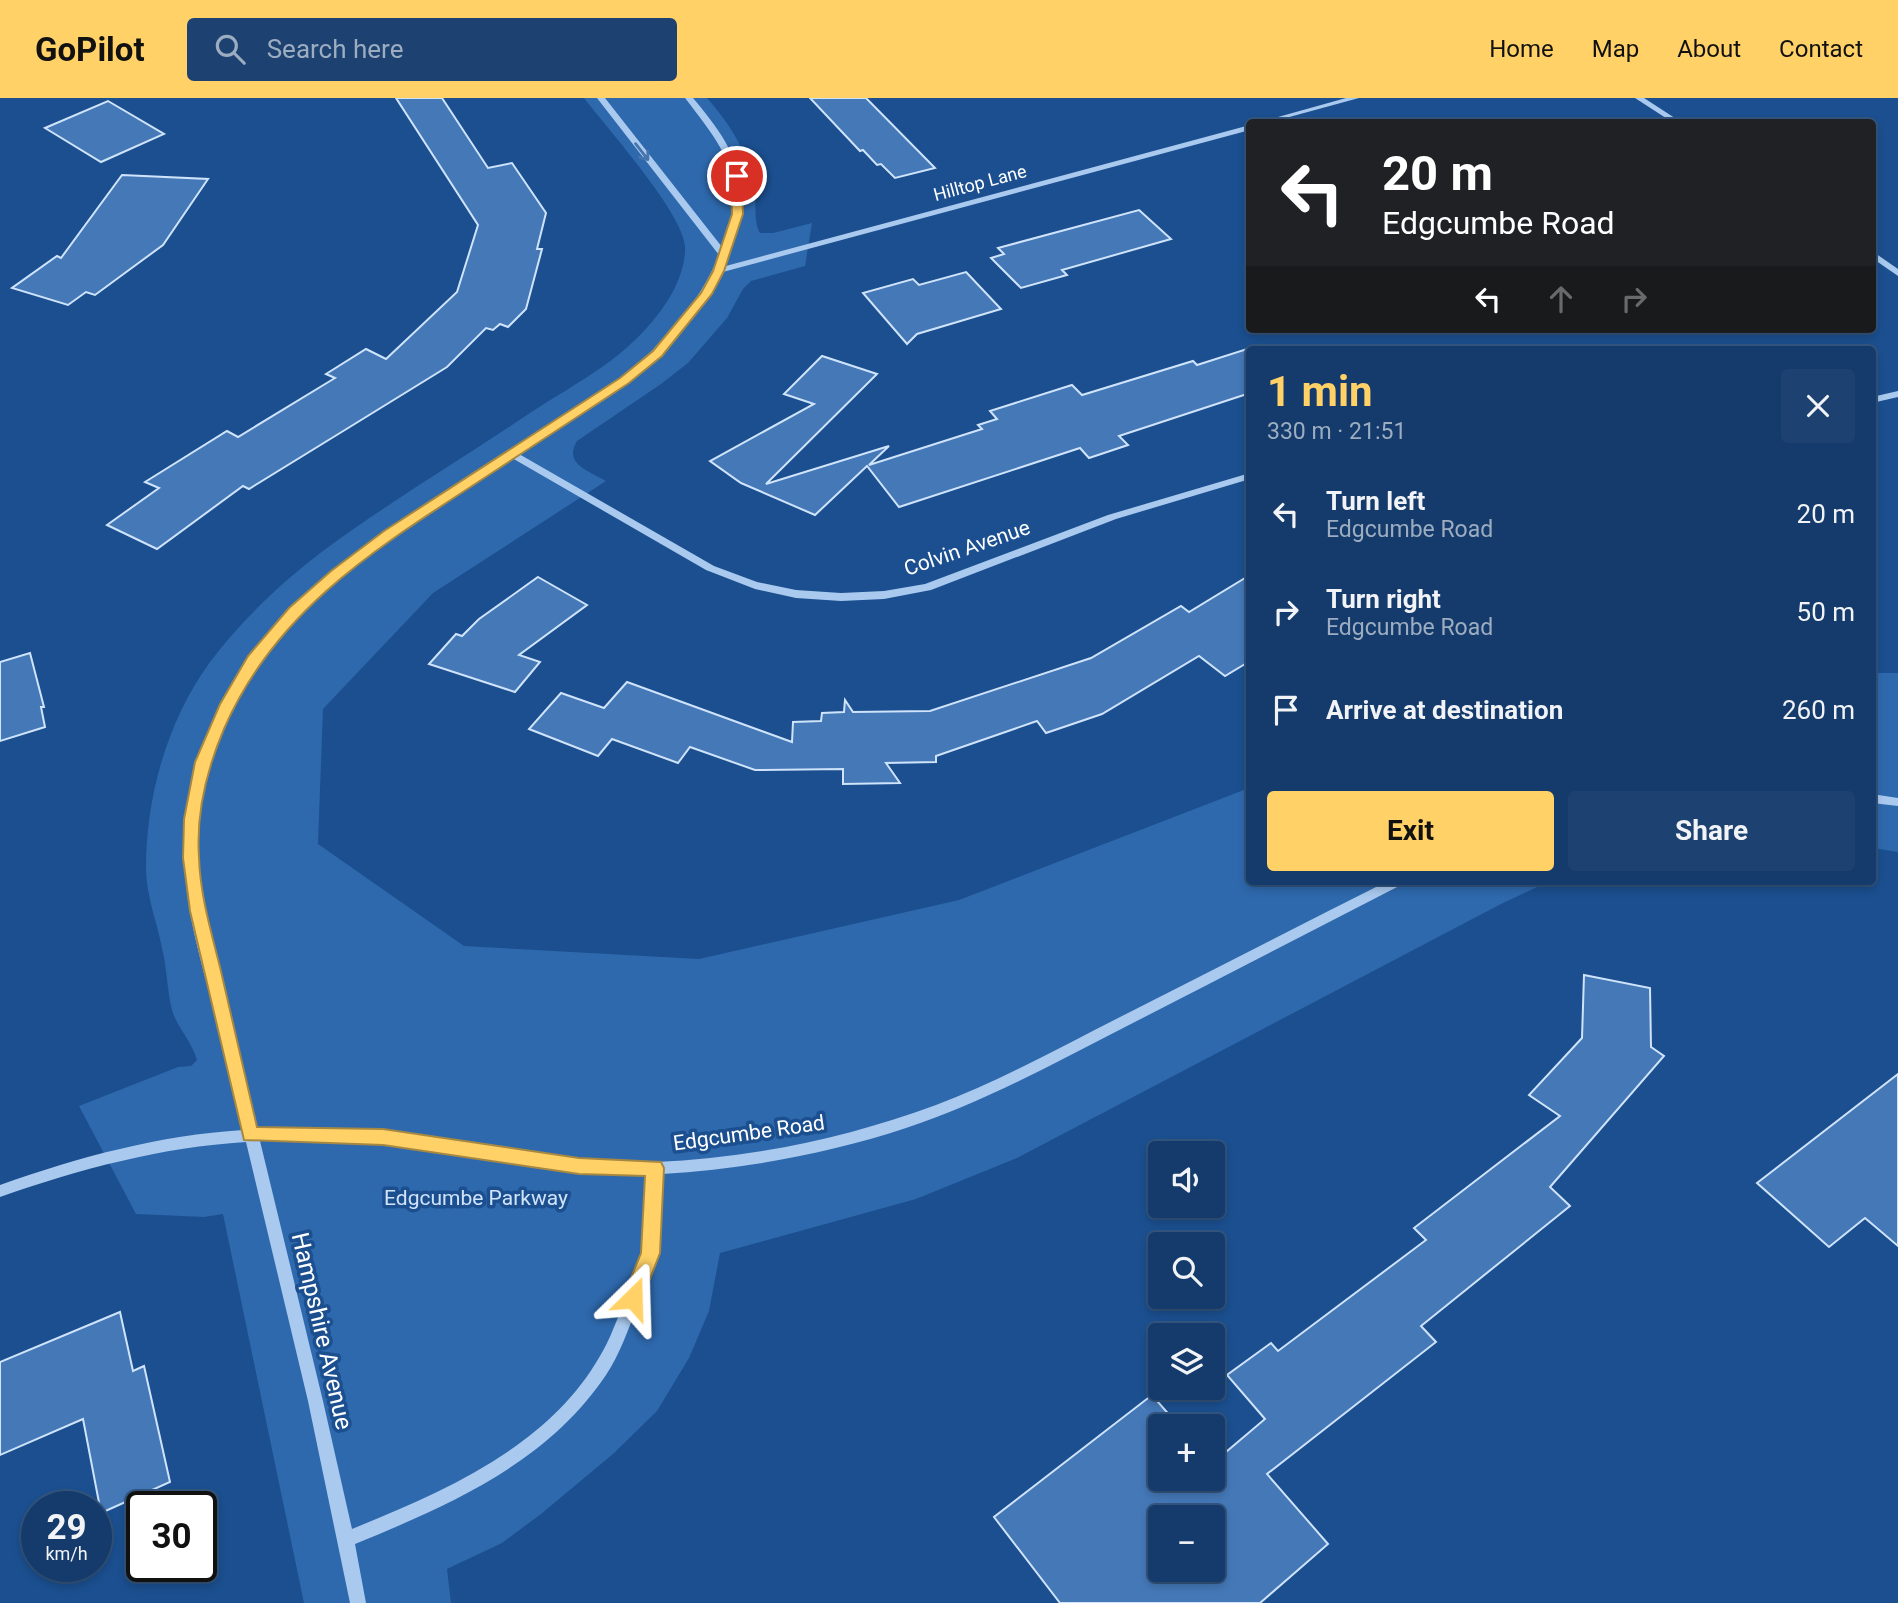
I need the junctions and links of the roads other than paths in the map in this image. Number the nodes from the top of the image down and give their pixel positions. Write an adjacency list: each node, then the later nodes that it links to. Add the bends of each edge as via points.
1 (601, 98): 8 (street, one-way to 8)
2 (689, 98): 8 (street, via 737,176 738,214)
3 (1354, 98): 5 (street)
4 (1639, 98): 6 (street)
5 (1275, 119)
6 (1672, 119)
7 (1246, 128): 10 (street, Hilltop Lane)
8 (723, 254): 10 (street)
9 (1876, 256): 11 (street)
10 (718, 271): 14 (street, via 706,294 657,353 625,381)
11 (1898, 272)
12 (1898, 394): 13 (street)
13 (1876, 399)
14 (512, 454): 15 (street, Colvin Avenue, via 710,568 755,585 841,597 927,587 1112,517); 19 (street, via 388,534 294,611 254,660 227,704 202,762 191,858 210,968)
15 (1246, 477)
16 (1876, 799): 17 (street)
17 (1898, 802)
18 (1392, 885): 20 (street, Edgcumbe Road, via 943,1108 848,1140 748,1158)
19 (250, 1134): 20 (street, Edgcumbe Road, via 383,1137 579,1166); 21 (street, Edgcumbe Road, via 88,1163); 22 (street, Hampshire Avenue)
20 (654, 1168): 22 (street, via 651,1253 615,1344 572,1405 527,1449 480,1481)
21 (0, 1191)
22 (346, 1539): 23 (street, Hampshire Avenue)
23 (358, 1603)

